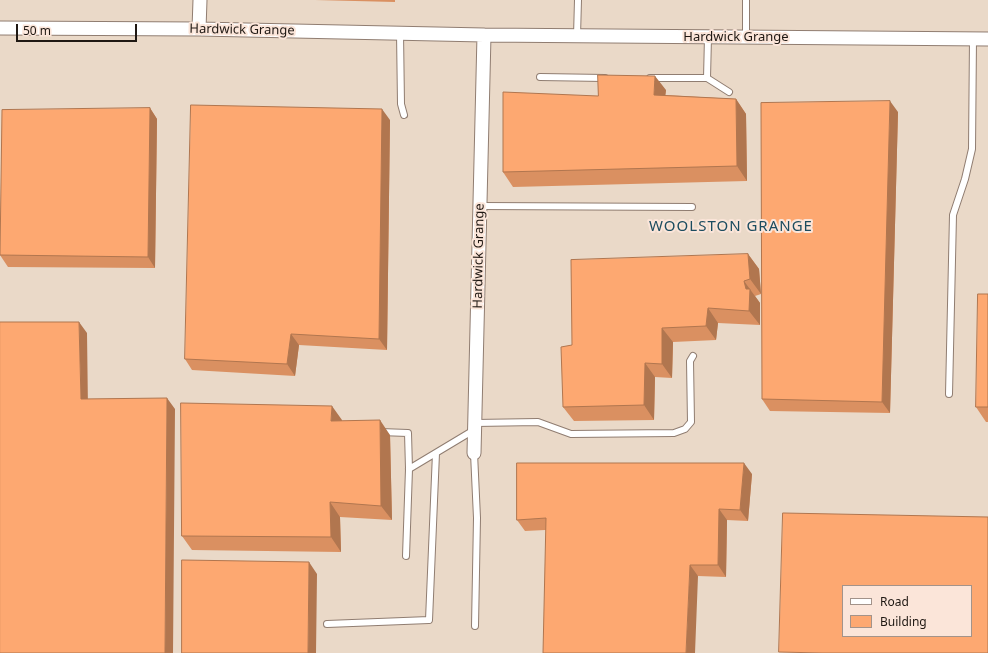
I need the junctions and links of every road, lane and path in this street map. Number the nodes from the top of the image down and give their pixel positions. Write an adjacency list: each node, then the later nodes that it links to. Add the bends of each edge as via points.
1 (200, 0): 5 (street)
2 (578, 0): 8 (lane)
3 (746, 0): 10 (lane)
4 (0, 28): 5 (street, Hardwick Grange)
5 (199, 29): 6 (street, Hardwick Grange)
6 (400, 33): 7 (street, Hardwick Grange); 18 (lane, via 401,104)
7 (484, 35): 8 (street, Hardwick Grange); 19 (street, Hardwick Grange)
8 (577, 36): 9 (street, Hardwick Grange)
9 (708, 37): 10 (street, Hardwick Grange); 16 (lane)
10 (746, 37): 11 (street, Hardwick Grange)
11 (973, 39): 12 (street, Hardwick Grange); 22 (lane, via 972,149 953,215)
12 (988, 39)
13 (540, 77): 14 (lane)
14 (611, 78)
15 (643, 78): 16 (lane)
16 (707, 78): 17 (lane)
17 (729, 92)
18 (404, 116)
19 (480, 206): 20 (lane); 23 (street, Hardwick Grange)
20 (692, 207)
21 (693, 356): 23 (lane, via 690,361 691,422 685,429 674,433 571,434 538,422)
22 (949, 394)
23 (475, 426): 25 (lane); 26 (street, Hardwick Grange)
24 (372, 432): 27 (lane, via 408,433)
25 (436, 453): 27 (lane); 29 (lane, via 429,620)
26 (474, 453): 30 (lane, via 477,511)
27 (409, 469): 28 (lane)
28 (406, 556)
29 (327, 624)
30 (475, 626)

